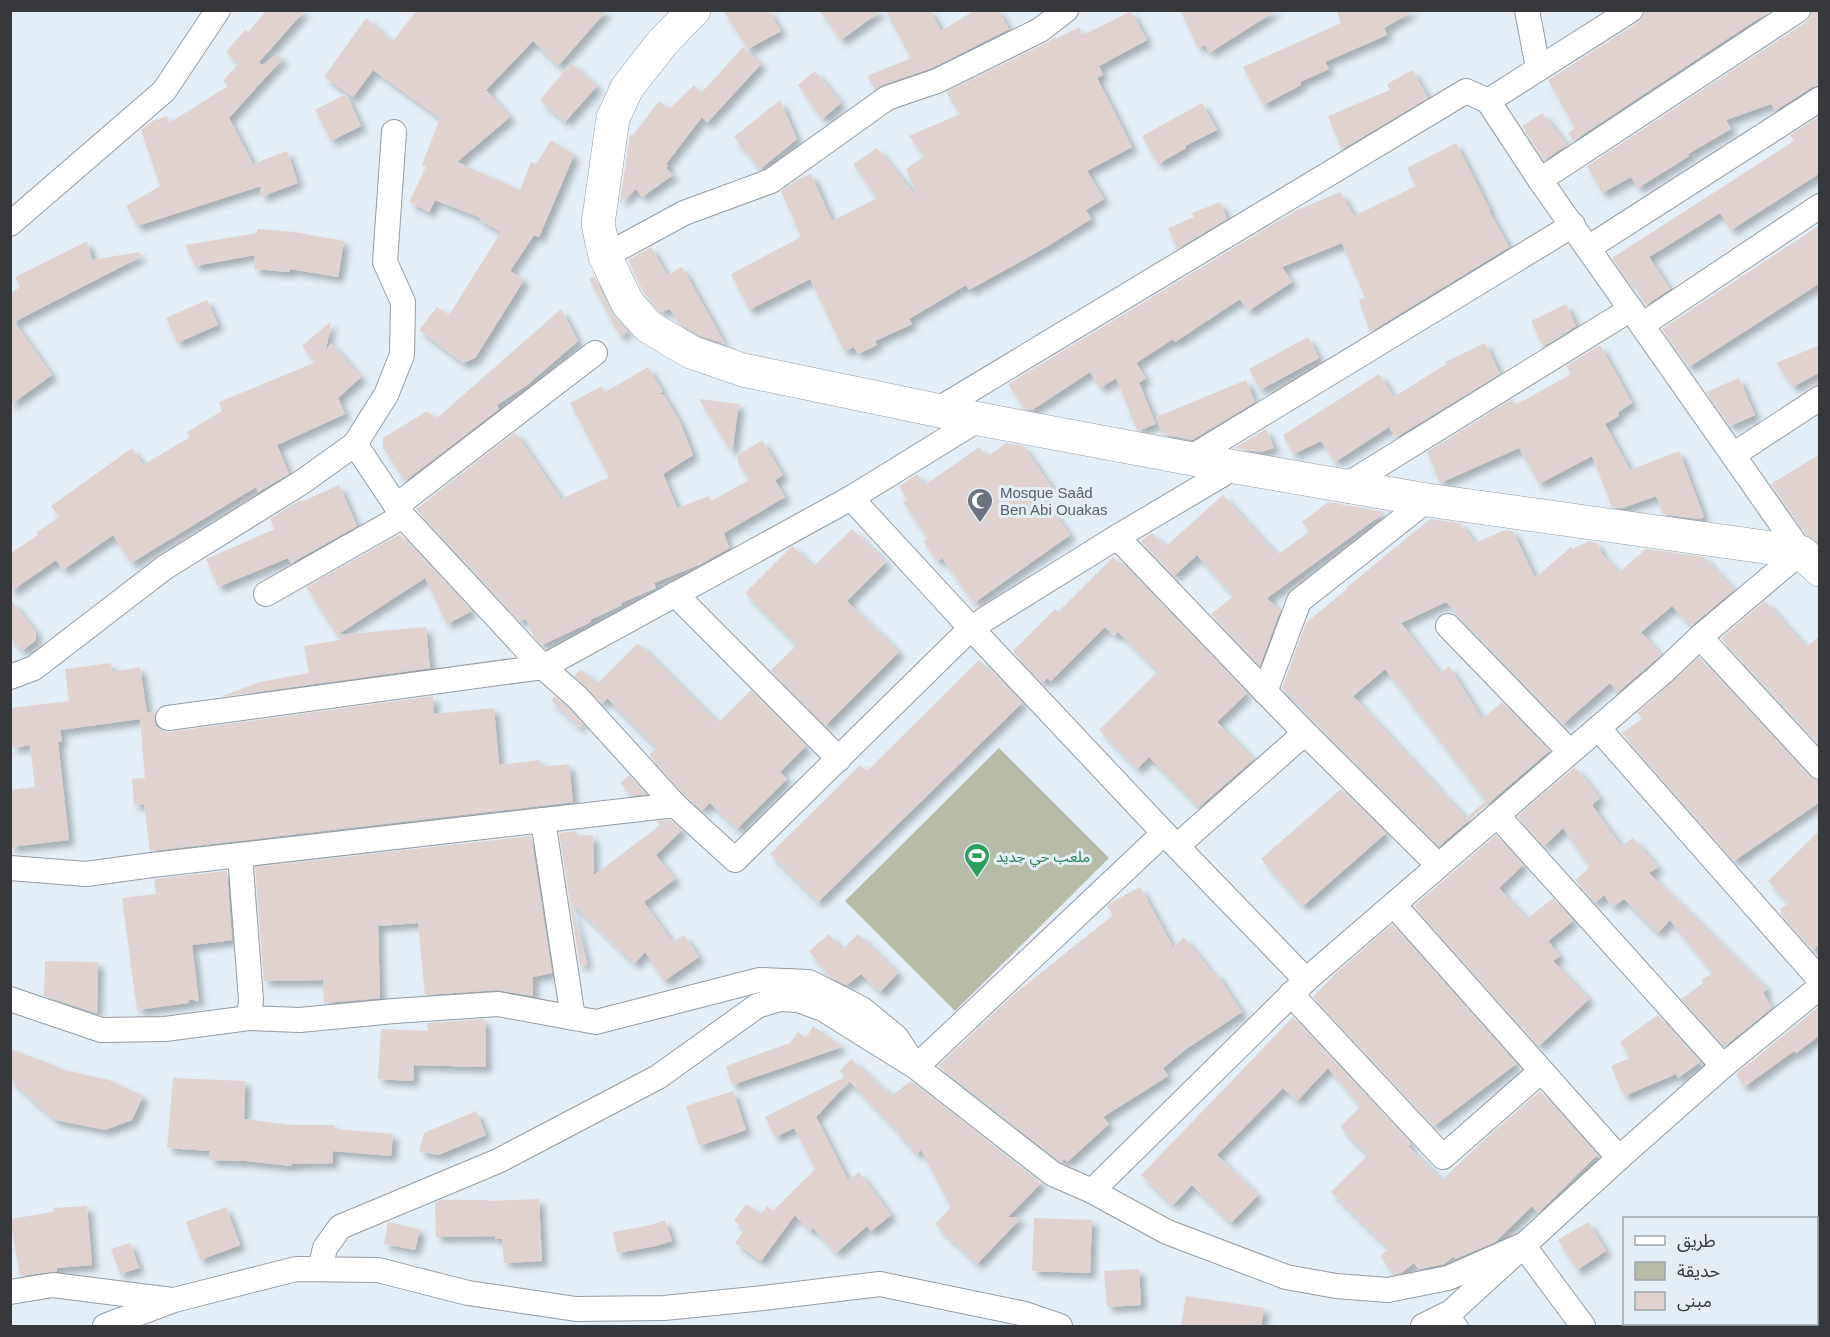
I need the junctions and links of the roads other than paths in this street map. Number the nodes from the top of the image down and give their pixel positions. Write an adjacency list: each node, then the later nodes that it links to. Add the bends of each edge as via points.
1 (218, 10): 13 (street, via 164,91)
2 (694, 10): 16 (street, via 627,88 613,118 598,224)
3 (1066, 10): 16 (street, via 1040,30 947,76 888,98 771,181 684,213)
4 (1527, 10): 7 (street)
5 (1631, 10): 7 (street)
6 (1798, 10): 11 (street)
7 (1538, 68): 9 (street)
8 (1820, 99): 15 (street)
9 (1488, 101): 11 (street); 20 (street, via 1466,91)
10 (394, 132): 22 (street, via 385,262 403,302 402,355 386,396)
11 (1540, 180): 14 (street)
12 (1820, 206): 17 (street)
13 (10, 224)
14 (1573, 225): 15 (street); 24 (street)
15 (1588, 248): 17 (street)
16 (605, 256): 20 (street, via 628,304 649,327 691,352 743,370)
17 (1637, 317): 23 (street); 26 (street)
18 (595, 353): 29 (street)
19 (1820, 398): 23 (street)
20 (937, 410): 21 (street)
21 (979, 419): 24 (street); 27 (street)
22 (355, 444): 29 (street); 38 (street, via 302,482 164,568 34,668)
23 (1733, 454): 31 (street)
24 (1190, 458): 25 (street)
25 (1236, 467): 26 (street); 30 (street)
26 (1345, 486): 28 (street)
27 (851, 498): 33 (street); 35 (street)
28 (1427, 500): 31 (street); 39 (street, via 1299,601)
29 (400, 511): 32 (street); 37 (street)
30 (1117, 537): 35 (street); 39 (street)
31 (1810, 561): 36 (street)
32 (266, 594)
33 (675, 594): 37 (street); 44 (street)
34 (1448, 626): 43 (street)
35 (971, 628): 44 (street); 49 (street)
36 (1700, 637): 41 (street); 45 (street)
37 (543, 667): 40 (street); 46 (street, via 578,698)
38 (10, 677)
39 (1265, 692): 42 (street)
40 (168, 718)
41 (1598, 728): 43 (street); 54 (street)
42 (1305, 733): 49 (street); 51 (street)
43 (1570, 752): 47 (street)
44 (838, 759): 46 (street, via 735,860)
45 (1820, 767)
46 (675, 805): 48 (street)
47 (1497, 815): 51 (street); 60 (street)
48 (543, 820): 50 (street); 59 (street)
49 (1170, 840): 55 (street); 61 (street)
50 (240, 855): 52 (street, via 86,874); 58 (street)
51 (1438, 865): 53 (street)
52 (10, 868)
53 (1394, 905): 55 (street); 62 (street)
54 (1820, 980)
55 (1299, 987): 62 (street, via 1443,1157); 64 (street)
56 (1820, 987): 60 (street)
57 (10, 999): 58 (street, via 101,1030 165,1029)
58 (249, 1018): 59 (street, via 300,1020 498,1004)
59 (573, 1018): 61 (street, via 596,1022 759,980 809,982 862,1009 896,1036)
60 (1723, 1065): 63 (street)
61 (916, 1067): 64 (street, via 1053,1174); 66 (street, via 823,1009 798,1000 779,999 757,1006 658,1077 498,1161 340,1227 326,1248)
62 (1541, 1071): 63 (street)
63 (1619, 1158): 65 (street)
64 (1092, 1191): 65 (street, via 1167,1232 1286,1277 1336,1286 1388,1290 1448,1278)
65 (1523, 1245): 70 (street); 74 (street)
66 (320, 1269): 68 (street, via 296,1269); 69 (street, via 378,1270)
67 (10, 1292): 68 (street, via 53,1286)
68 (174, 1300): 71 (street)
69 (581, 1318): 72 (street, via 880,1284 1025,1314)
70 (1451, 1322): 73 (street)
71 (105, 1326)
72 (1060, 1326)
73 (1423, 1326)
74 (1583, 1326)

